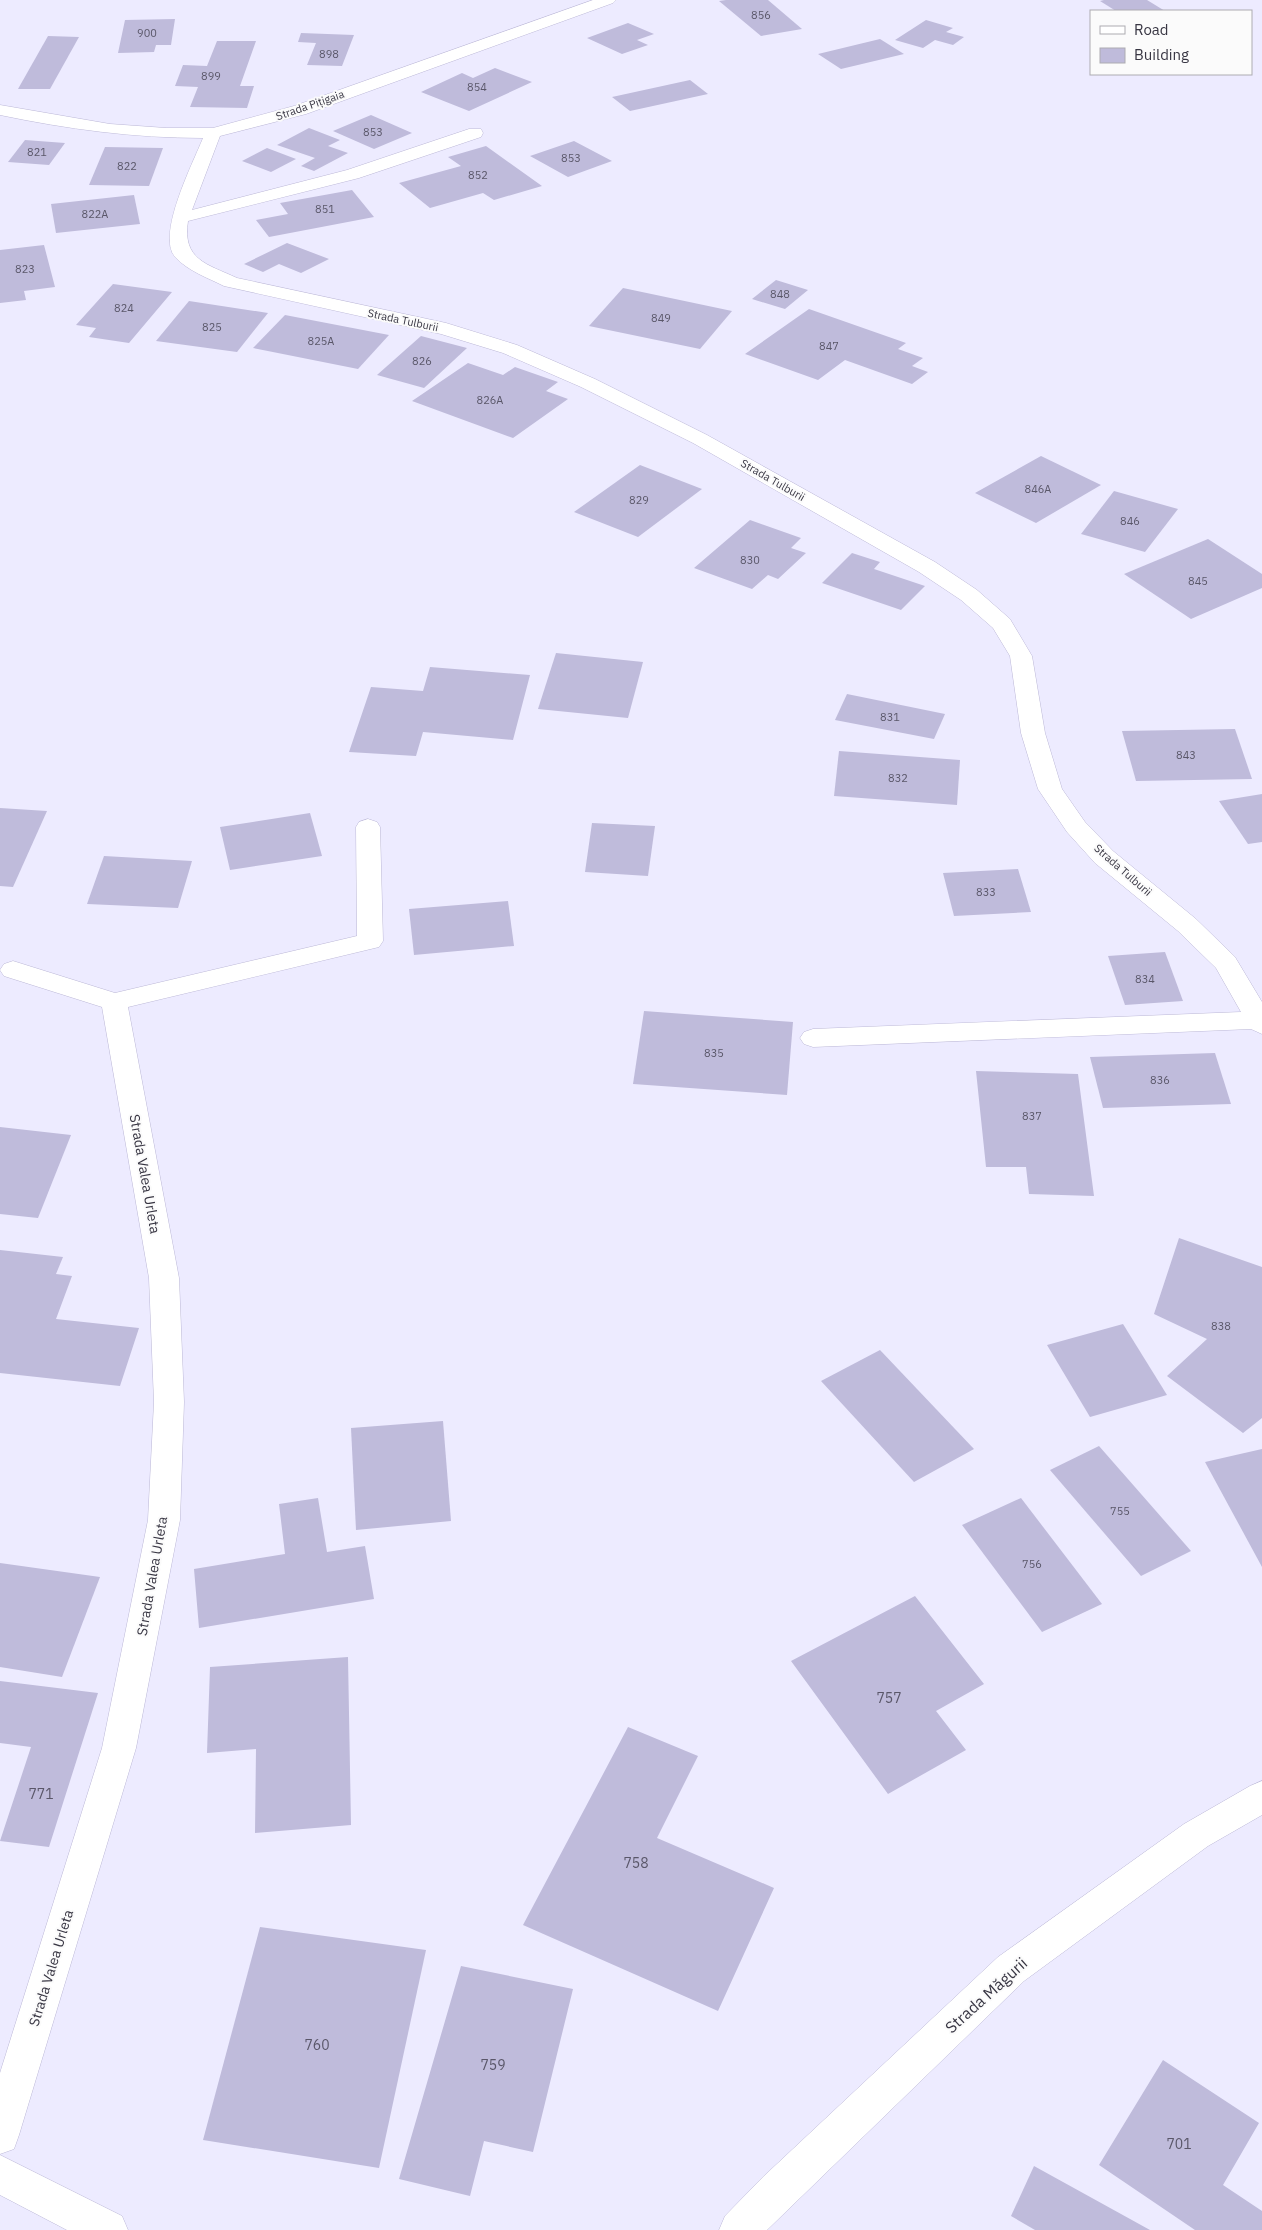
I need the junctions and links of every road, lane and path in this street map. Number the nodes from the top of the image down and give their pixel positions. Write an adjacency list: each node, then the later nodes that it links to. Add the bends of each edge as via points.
1 (608, 0): 3 (street, Strada Pițigaia, via 300,110)
2 (0, 110): 3 (street, Strada Pițigaia, via 110,129)
3 (213, 133): 5 (street, Strada Tulburii)
4 (475, 133): 5 (street, via 353,174)
5 (180, 218): 9 (street, Strada Tulburii, via 177,236 182,254 202,269 231,282 446,329 510,349 588,383 700,439 969,595 1002,624 1021,656 1033,733 1050,790 1076,827 1104,857 1188,925 1226,963)
6 (368, 827): 8 (street, via 370,941)
7 (13, 970): 8 (street)
8 (114, 1002): 12 (street, Strada Valea Urleta, via 164,1278 169,1402 164,1520 119,1748)
9 (1261, 1022): 10 (street)
10 (813, 1038)
11 (1262, 1797): 15 (street, Strada Măgurii, via 1196,1835 1011,1969)
12 (0, 2135)
13 (0, 2174): 14 (street)
14 (108, 2230)
15 (739, 2230)

